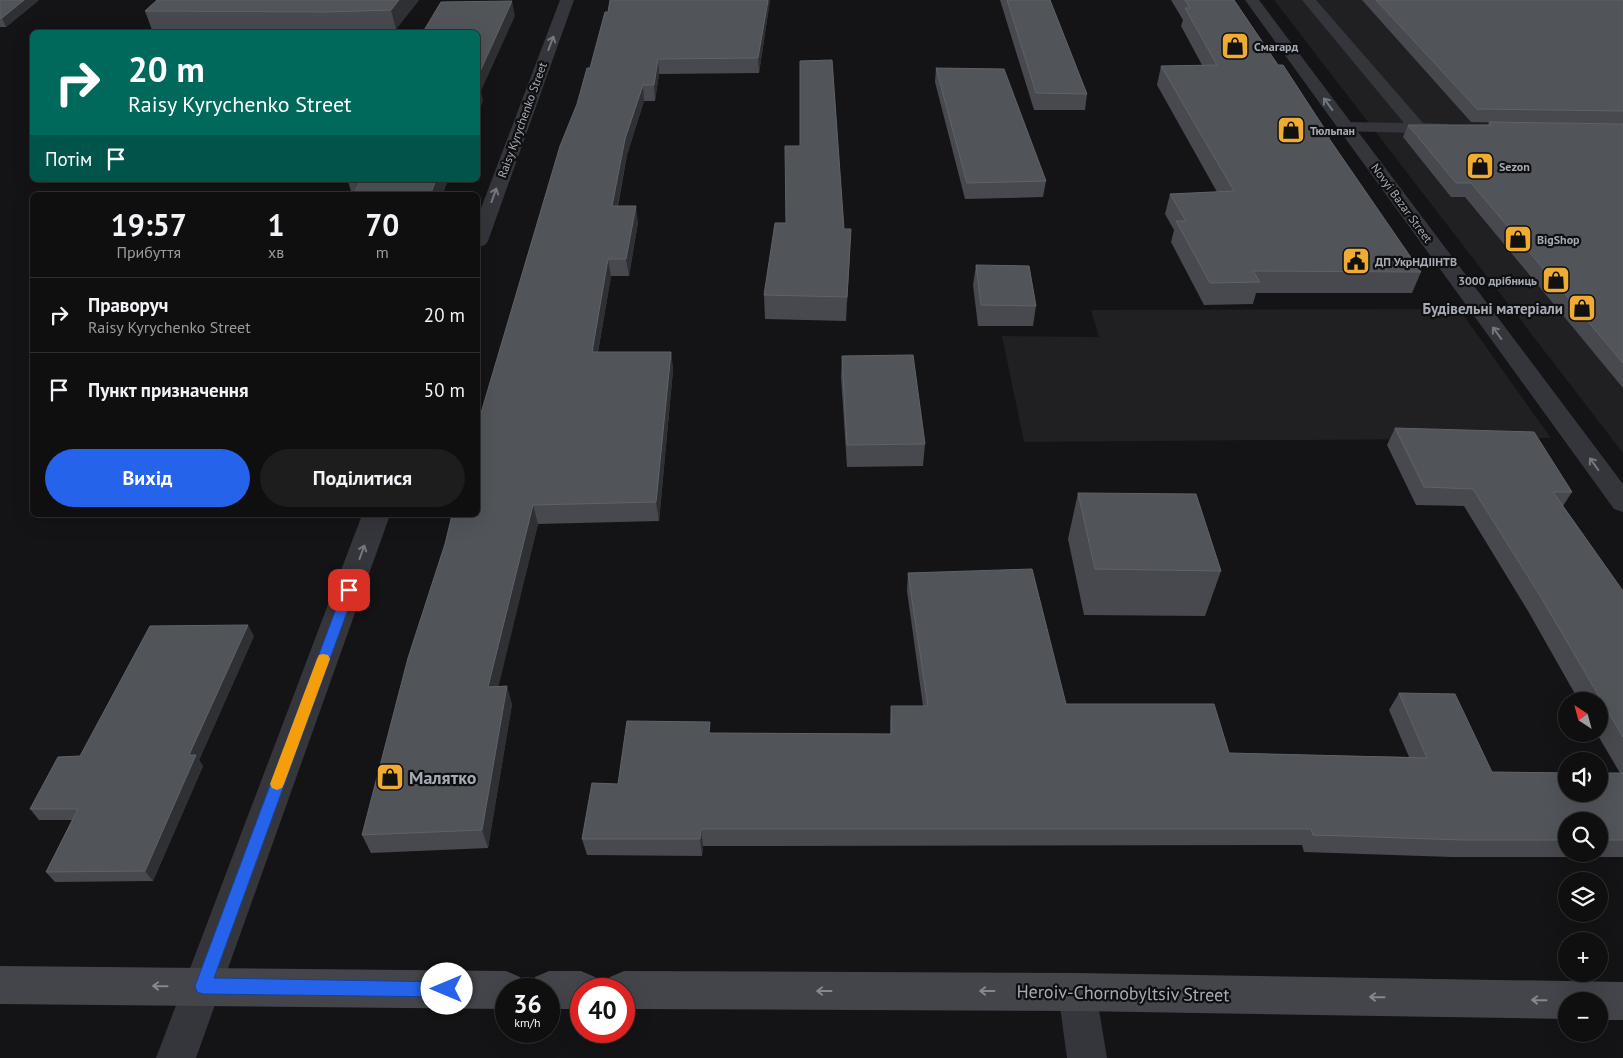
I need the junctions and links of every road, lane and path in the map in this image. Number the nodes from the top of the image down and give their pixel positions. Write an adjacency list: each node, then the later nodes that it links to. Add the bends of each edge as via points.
1 (567, 0): 7 (street, Raisy Kyrychenko Street, one-way to 1)
2 (1252, 0): 4 (street, Novyi Bazar Street, one-way to 2)
3 (1309, 0): 5 (lane)
4 (1345, 126): 5 (lane); 8 (street, Novyi Bazar Street, one-way to 4)
5 (1418, 128): 6 (lane)
6 (1456, 128)
7 (480, 236)
8 (1623, 503)
9 (375, 517): 11 (street, one-way to 9)
10 (0, 985): 11 (street, one-way to 10)
11 (203, 986): 12 (street); 16 (street)
12 (495, 990)
13 (635, 990): 14 (street, Heroiv-Chornobyltsiv Street, one-way to 13)
14 (1077, 992): 15 (street, Heroiv-Chornobyltsiv Street, one-way to 14); 17 (street)
15 (1623, 1002)
16 (176, 1058)
17 (1087, 1058)

